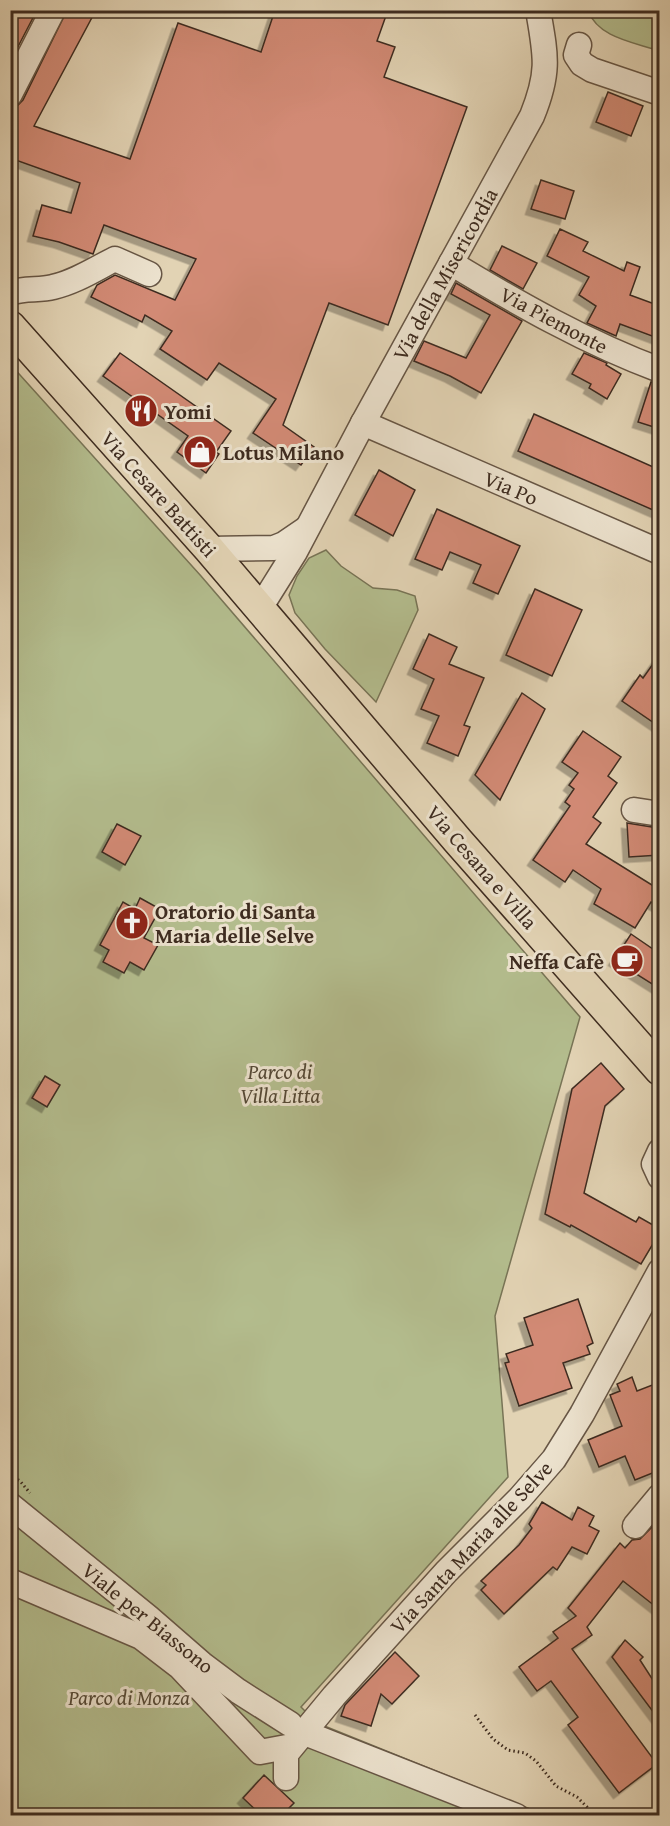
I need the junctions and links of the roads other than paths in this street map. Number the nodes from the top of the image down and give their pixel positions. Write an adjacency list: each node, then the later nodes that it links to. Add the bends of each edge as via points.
1 (52, 10): 5 (street)
2 (538, 10): 6 (street, Via della Misericordia, via 546,66 544,83 532,116)
3 (579, 45): 4 (street, via 576,55 592,70)
4 (660, 93)
5 (10, 94)
6 (451, 263): 10 (street, Via Piemonte, via 577,333); 11 (street, Via della Misericordia)
7 (149, 273): 8 (street, via 115,259 71,282)
8 (10, 293)
9 (10, 326): 14 (main road, Via Cesare Battisti)
10 (660, 370)
11 (363, 423): 12 (street, Via della Misericordia); 15 (street, Via Po)
12 (308, 527): 13 (street, Via della Misericordia); 17 (street, Via della Misericordia)
13 (274, 548): 14 (street, Via della Misericordia); 16 (street, Via della Misericordia)
14 (209, 549): 16 (main road, Via Cesare Battisti)
15 (660, 552)
16 (238, 583): 17 (main road, Via Cesare Battisti)
17 (260, 609): 18 (main road, Via Cesare Battisti)
18 (307, 662): 21 (main road, Via Cesana e Villa)
19 (633, 810): 20 (street)
20 (660, 813)
21 (660, 1070)
22 (660, 1151): 23 (street, via 654,1164)
23 (660, 1176)
24 (660, 1270): 29 (street, Via Santa Maria alle Selve, via 554,1459)
25 (660, 1496): 27 (street)
26 (10, 1505): 29 (street, Viale per Biassono, via 202,1664)
27 (635, 1526)
28 (10, 1581): 29 (street, via 141,1637 180,1667 260,1752)
29 (297, 1735): 30 (street, Via Santa Maria alle Selve, via 286,1754); 31 (street, Viale per Biassono)
30 (286, 1778)
31 (516, 1815)

